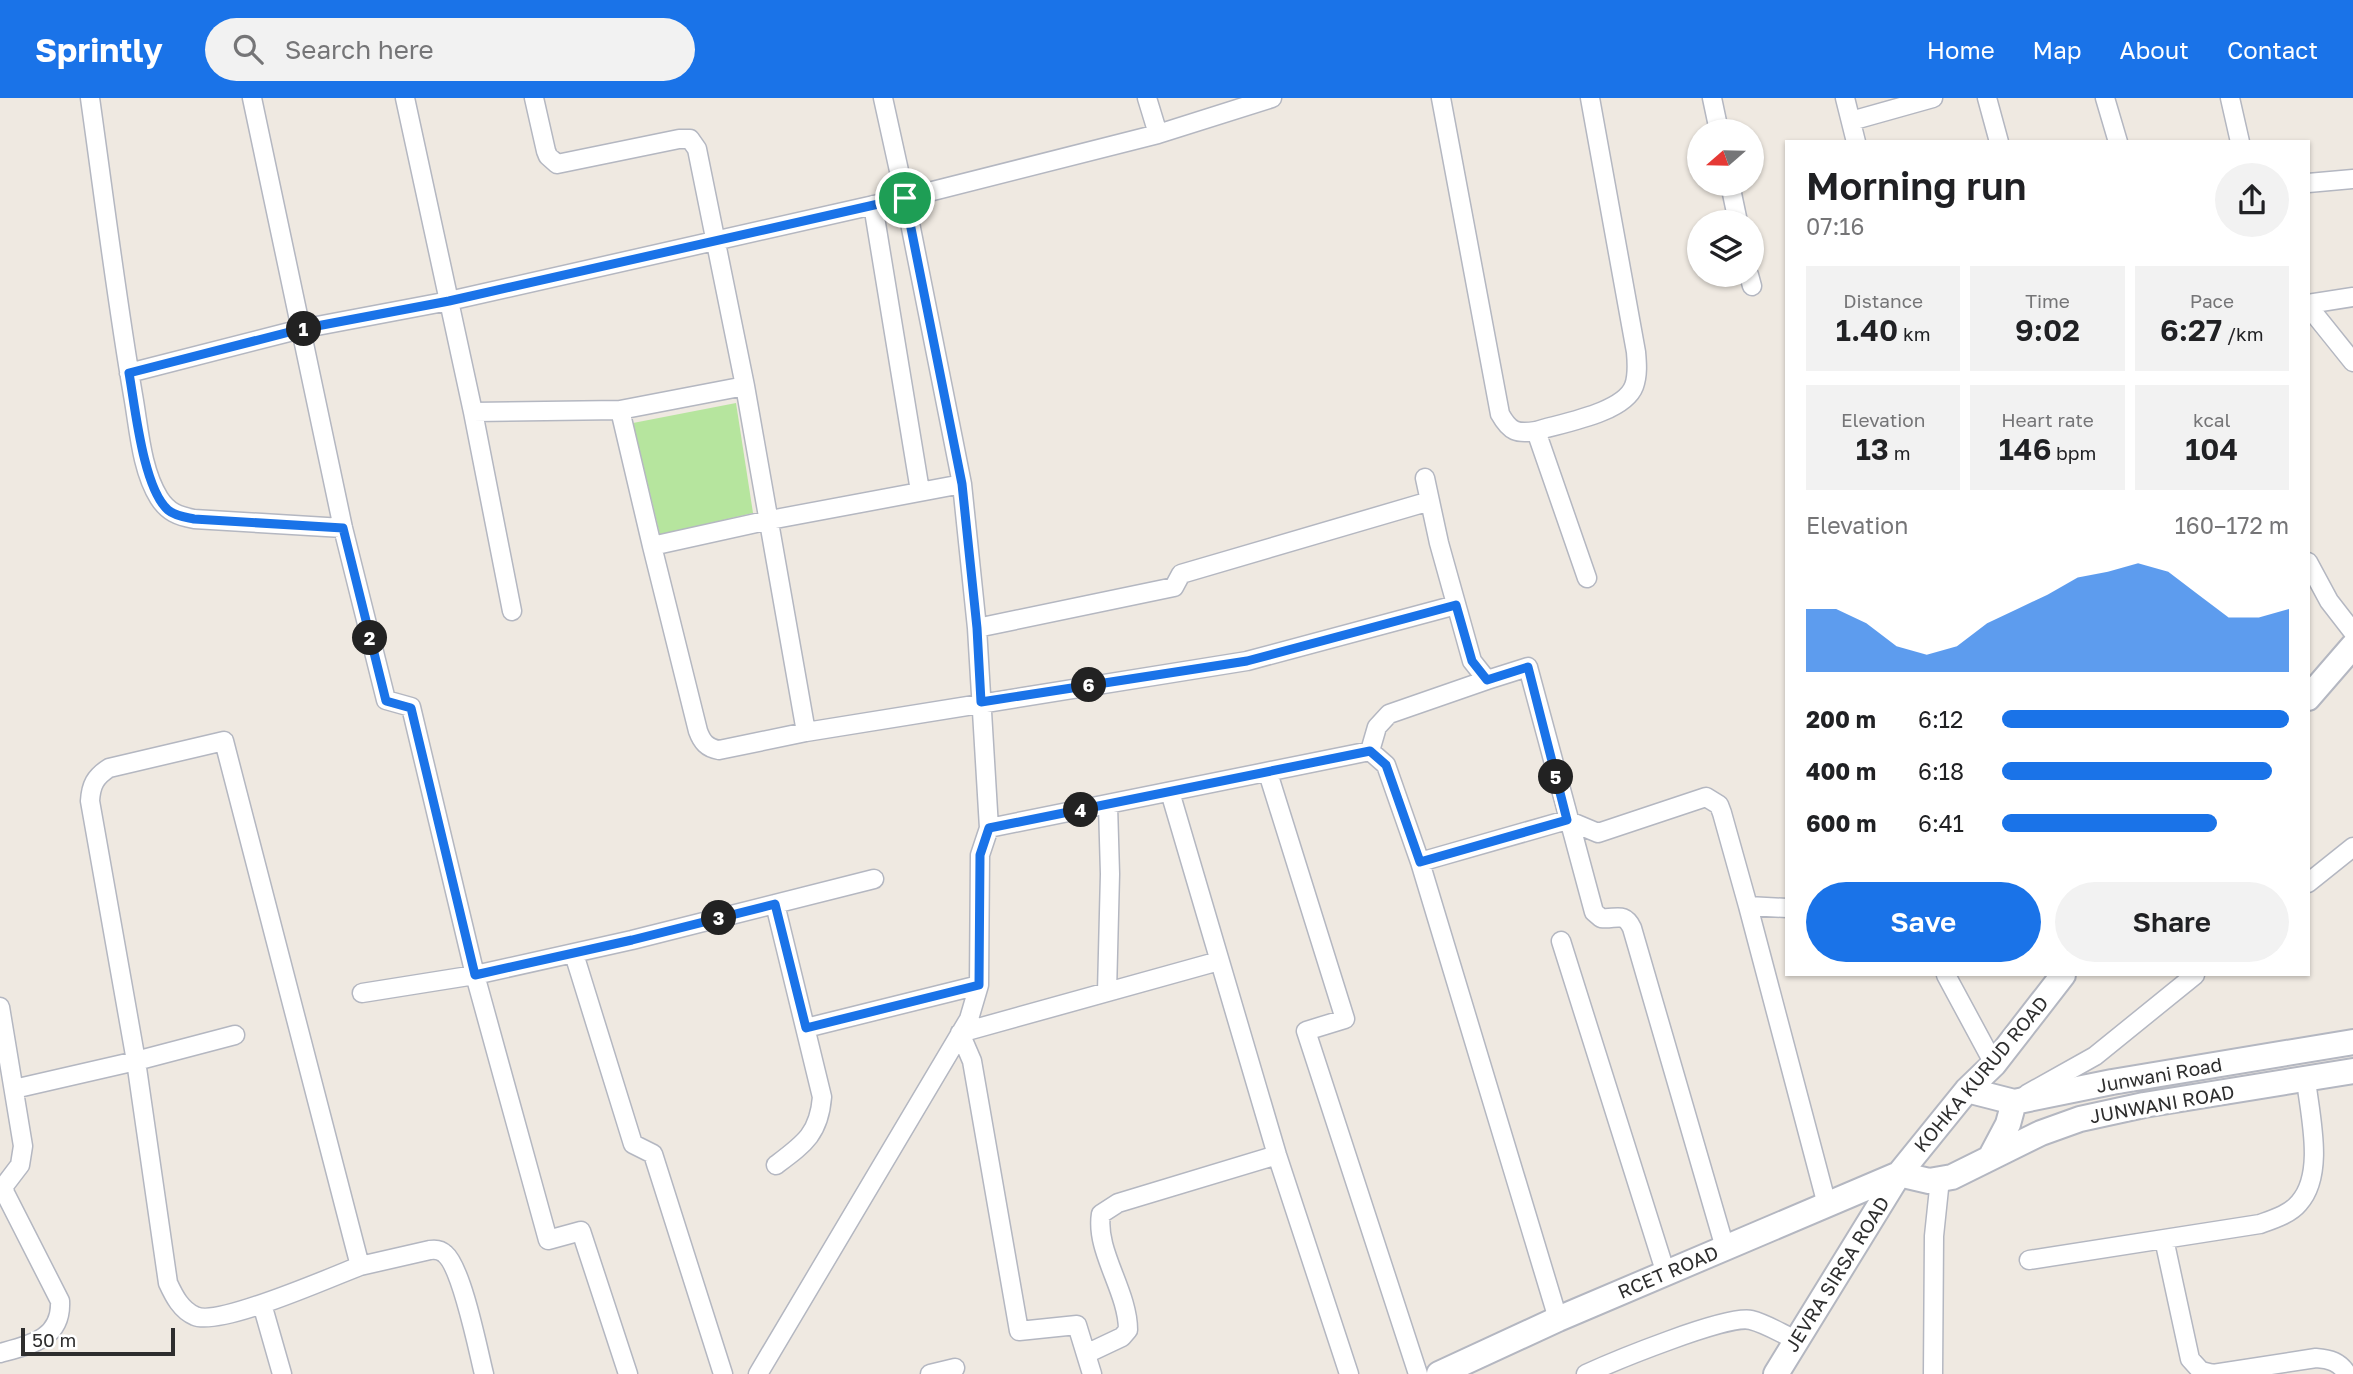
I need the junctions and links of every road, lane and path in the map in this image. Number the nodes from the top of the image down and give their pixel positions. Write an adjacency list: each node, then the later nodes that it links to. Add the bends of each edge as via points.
1 (90, 98): 34 (street)
2 (251, 98): 32 (street)
3 (405, 98): 29 (street)
4 (534, 98): 27 (street, via 548,156 557,164 690,139 697,149)
5 (883, 98): 25 (street)
6 (1147, 98): 18 (street)
7 (1272, 98): 18 (street)
8 (1441, 98): 38 (street, via 1500,414 1513,432)
9 (1590, 98): 38 (street, via 1637,370 1634,388 1624,400 1607,410)
10 (1712, 98): 16 (street)
11 (1845, 98): 17 (street)
12 (1933, 98): 17 (street)
13 (1987, 98): 20 (street)
14 (2105, 98): 21 (street)
15 (2230, 98): 22 (street)
16 (1716, 119)
17 (1851, 121): 19 (street)
18 (1158, 134): 25 (street)
19 (1856, 140)
20 (1998, 140)
21 (2117, 140)
22 (2240, 140)
23 (2353, 179): 24 (street)
24 (2310, 183)
25 (905, 198): 26 (street); 40 (street)
26 (873, 205): 27 (street); 41 (street)
27 (717, 240): 29 (street); 35 (street)
28 (2353, 297): 30 (street)
29 (449, 301): 32 (street); 37 (street)
30 (2310, 305)
31 (2310, 308): 33 (street)
32 (301, 329): 34 (street); 44 (street)
33 (2353, 362)
34 (129, 373): 44 (street, via 152,484 168,510 194,519)
35 (745, 386): 36 (street); 43 (street)
36 (620, 410): 37 (street); 45 (street)
37 (473, 412): 49 (street)
38 (1536, 431): 47 (street)
39 (1425, 478): 42 (street)
40 (962, 484): 41 (street); 50 (street)
41 (920, 491): 43 (street)
42 (1430, 501): 48 (street); 50 (street, via 1181,574 1174,587)
43 (770, 520): 45 (street); 56 (street)
44 (343, 528): 73 (street, via 386,701 411,708)
45 (652, 545): 56 (street, via 705,744 719,750)
46 (2310, 566): 51 (street)
47 (1587, 578)
48 (1456, 605): 53 (street, via 1472,661); 55 (street, via 1247,661)
49 (512, 611)
50 (977, 628): 55 (street)
51 (2353, 632)
52 (2353, 646): 54 (main road)
53 (1487, 680): 57 (street, via 1390,714 1377,727); 61 (street, via 1528,667)
54 (2310, 696)
55 (981, 702): 56 (street); 62 (street)
56 (806, 732)
57 (1370, 751): 58 (street); 64 (street, via 1386,765)
58 (1268, 772): 59 (street); 117 (street, via 1345,1019 1306,1031)
59 (1170, 793): 60 (street); 72 (street)
60 (1108, 805): 62 (street); 78 (street)
61 (1567, 820): 64 (street); 68 (street, via 1598,833 1700,797 1713,800 1722,813); 99 (street, via 1594,912 1601,918 1625,917 1632,928)
62 (989, 828): 77 (street, via 980,855)
63 (2353, 847): 66 (street)
64 (1420, 862): 104 (street)
65 (874, 879): 67 (street)
66 (2310, 881)
67 (775, 904): 71 (street); 81 (street)
68 (1748, 906): 69 (street); 97 (street)
69 (1785, 908)
70 (1561, 941): 102 (street)
71 (574, 954): 73 (street); 112 (street, via 633,1144 653,1154)
72 (1219, 961): 78 (street); 92 (street)
73 (475, 975): 79 (street); 111 (street, via 548,1240 581,1231)
74 (1947, 976): 86 (street)
75 (2062, 976): 86 (main road, KOHKA KURUD ROAD)
76 (2194, 976): 91 (street, via 2095,1056)
77 (979, 985): 81 (street); 82 (street)
78 (1107, 992): 82 (street)
79 (362, 993)
80 (0, 1007): 89 (street)
81 (806, 1028): 94 (street, via 820,1086 821,1115 803,1144)
82 (960, 1034): 107 (street, via 972,1061 1019,1331 1077,1325); 113 (street)
83 (235, 1035): 85 (street)
84 (2353, 1042): 91 (main road, Junwani Road)
85 (136, 1062): 89 (street); 101 (street, via 91,788 97,776 109,768 224,741); 103 (street, via 168,1283 175,1297 196,1317 208,1318)
86 (1994, 1064): 90 (main road, KOHKA KURUD ROAD)
87 (2353, 1071): 88 (main road, JUNWANI ROAD)
88 (2306, 1080): 93 (main road, JUNWANI ROAD, via 2080,1119); 98 (street, via 2315,1167 2298,1205 2260,1224)
89 (14, 1089): 106 (street, via 23,1155 4,1186 5,1193 60,1301 61,1315 37,1343)
90 (1967, 1090): 91 (main road, Junwani Road); 95 (main road, KOHKA KURUD ROAD)
91 (2014, 1102): 93 (main road)
92 (1278, 1155): 107 (street, via 1118,1203 1101,1214 1101,1236 1126,1310 1128,1330); 116 (street)
93 (1990, 1158): 96 (main road, JUNWANI ROAD)
94 (776, 1165)
95 (1899, 1174): 96 (main road, JUNWANI ROAD); 97 (main road, RCET ROAD); 105 (main road, JEVRA SIRSA ROAD)
96 (1940, 1179): 121 (street, via 1934,1236)
97 (1827, 1205): 99 (main road, RCET ROAD)
98 (2164, 1239): 100 (street); 122 (street, via 2190,1359 2201,1371 2213,1374 2316,1358 2340,1364)
99 (1724, 1248): 102 (main road, RCET ROAD)
100 (2029, 1259)
101 (360, 1266): 103 (street); 110 (street, via 437,1249 446,1254 457,1272)
102 (1666, 1274): 104 (main road, RCET ROAD)
103 (262, 1304): 109 (street)
104 (1558, 1319): 118 (main road, RCET ROAD)
105 (1796, 1340): 119 (street, via 1749,1319 1621,1357); 120 (main road, JEVRA SIRSA ROAD)
106 (0, 1353)
107 (1086, 1354): 115 (street)
108 (955, 1368): 114 (street)
109 (282, 1374)
110 (484, 1374)
111 (628, 1374)
112 (723, 1374)
113 (758, 1374)
114 (930, 1374)
115 (1092, 1374)
116 (1349, 1374)
117 (1418, 1374)
118 (1439, 1374)
119 (1586, 1374)
120 (1776, 1374)
121 (1933, 1374)
122 (2347, 1374)

